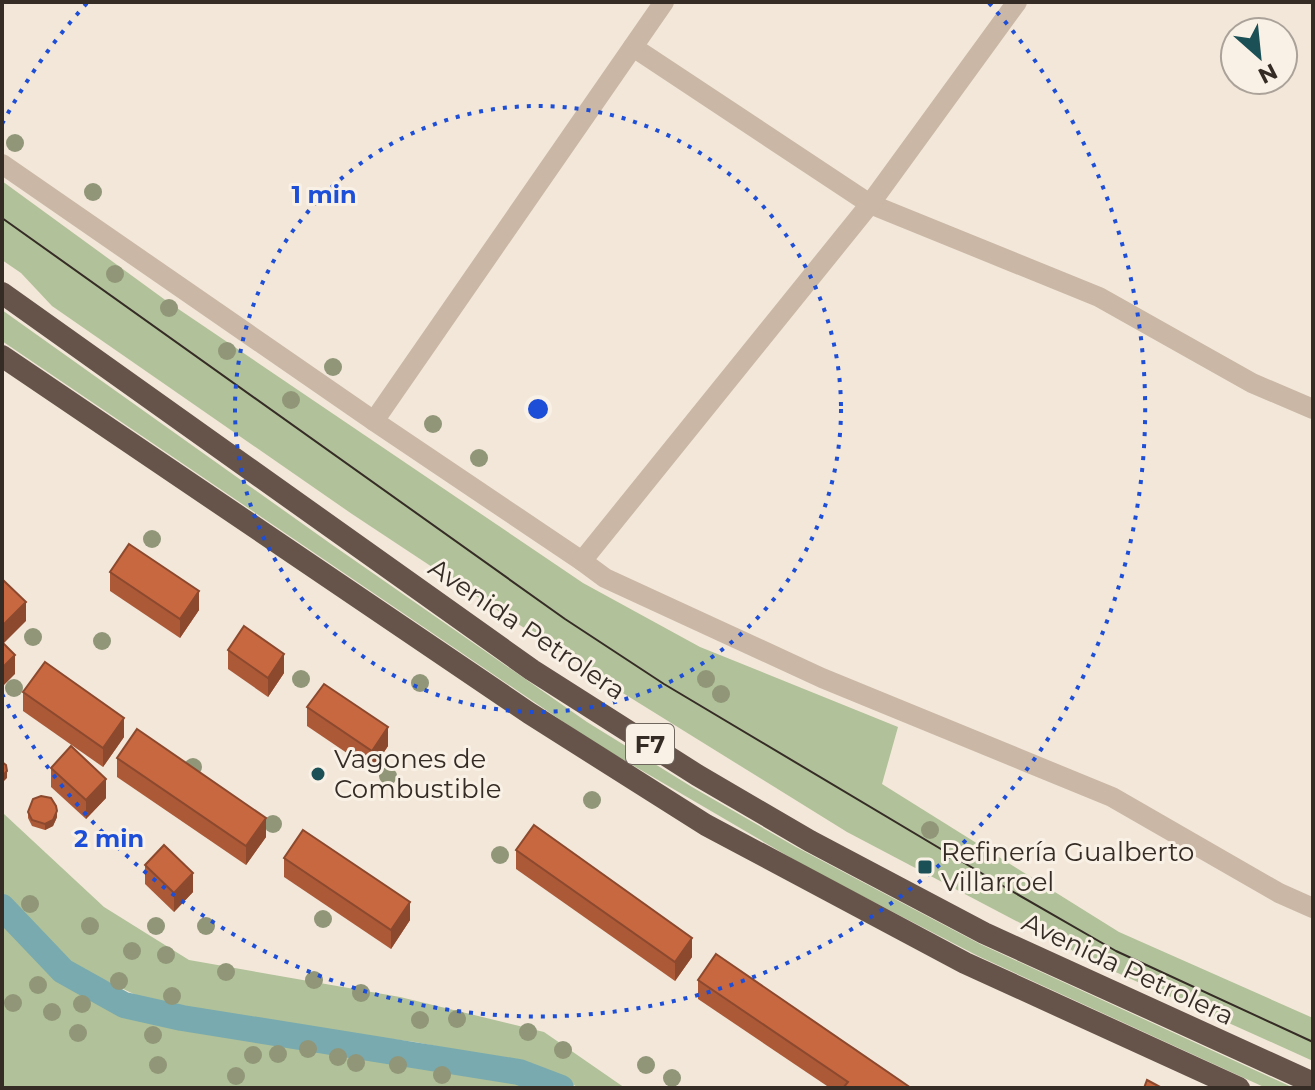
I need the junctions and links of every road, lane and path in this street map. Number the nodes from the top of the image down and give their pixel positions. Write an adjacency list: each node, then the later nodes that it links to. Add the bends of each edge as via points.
1 (663, 2): 3 (street)
2 (1017, 2): 5 (street)
3 (633, 47): 5 (street); 9 (street)
4 (2, 164): 9 (street)
5 (870, 204): 8 (street, via 1099,297 1252,383); 10 (street)
6 (2, 293): 12 (highway, Avenida Petrolera / F7, via 532,670 697,775 984,933)
7 (2, 356): 13 (highway, F7, via 529,713 706,825 965,963)
8 (1313, 409)
9 (374, 421): 10 (street)
10 (582, 561): 11 (street, via 605,578 822,678 1112,797)
11 (1313, 908)
12 (1313, 1083)
13 (1239, 1088)

